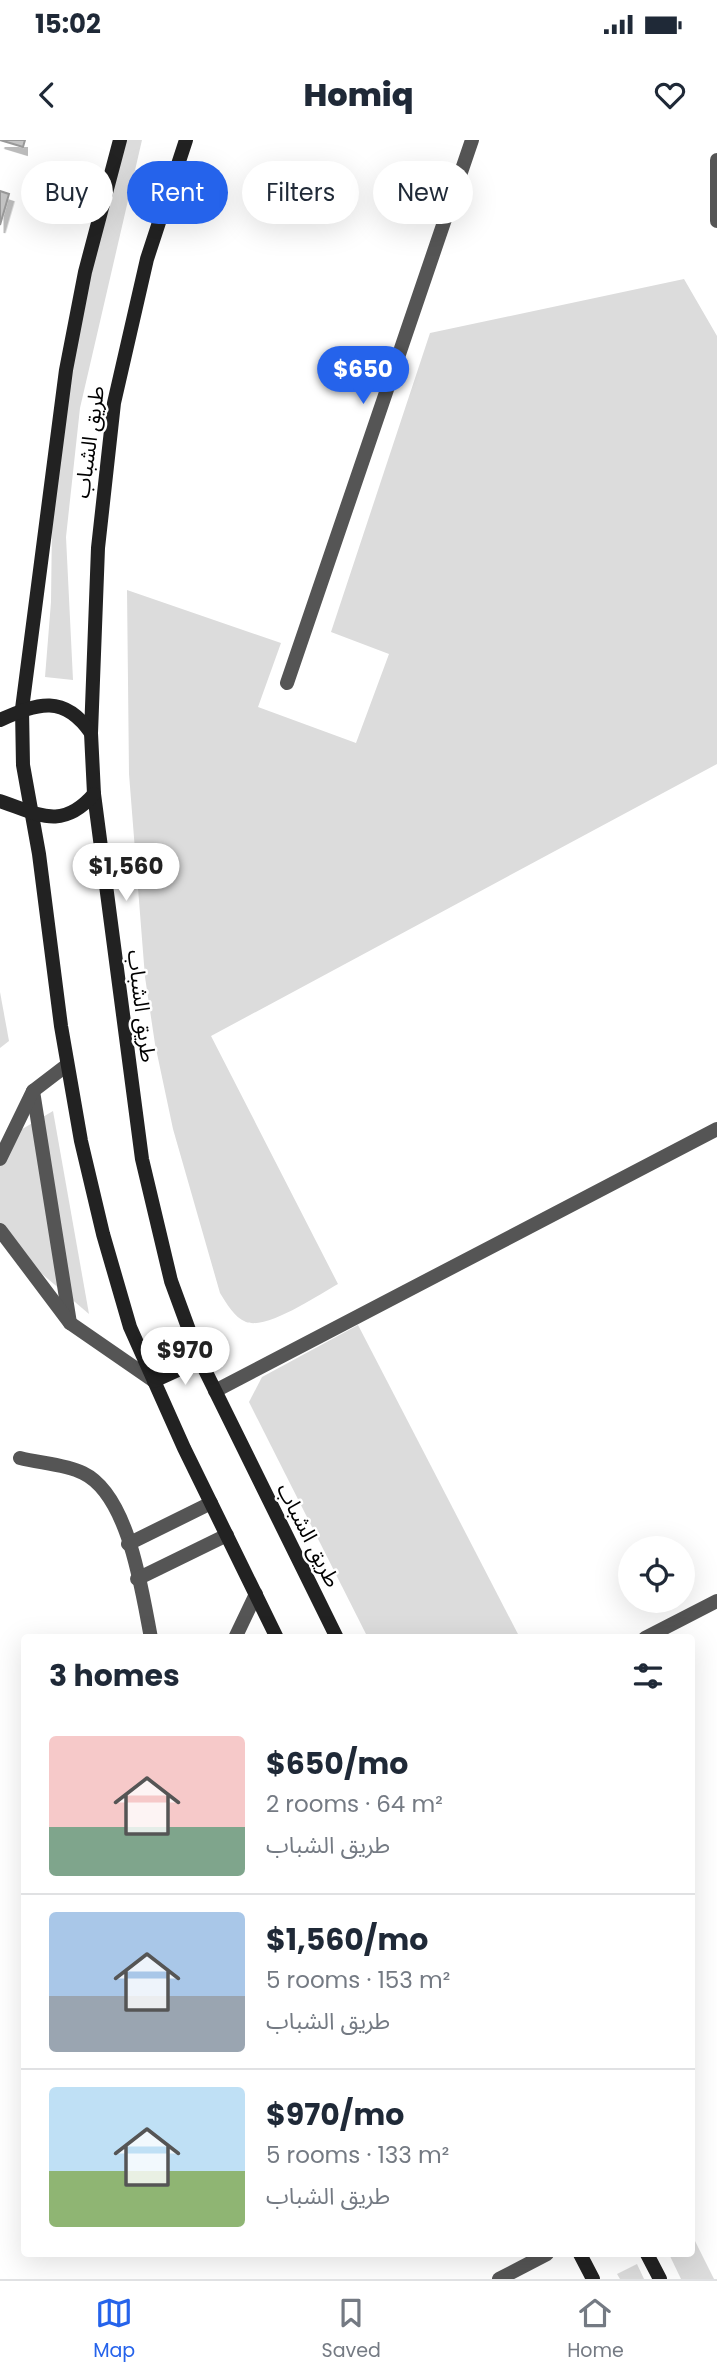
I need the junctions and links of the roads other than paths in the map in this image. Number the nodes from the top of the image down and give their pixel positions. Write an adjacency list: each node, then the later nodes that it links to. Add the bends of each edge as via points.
1 (120, 140): 7 (main road, طريق الشباب, via 85,272 66,370)
2 (186, 140): 9 (main road, طريق الشباب, via 147,259 114,403 98,548)
3 (472, 140): 6 (street)
4 (717, 160): 5 (street)
5 (717, 221)
6 (287, 683)
7 (22, 709): 8 (main road); 9 (main road, via 61,707 74,713); 12 (main road, طريق الشباب, via 23,765)
8 (0, 720)
9 (91, 733): 10 (main road, طريق الشباب)
10 (94, 794): 12 (main road, via 60,817); 19 (main road, طريق الشباب, via 142,1159 171,1281)
11 (0, 801): 12 (main road)
12 (32, 814): 13 (main road, طريق الشباب)
13 (67, 1065): 14 (street); 20 (main road, طريق الشباب, via 103,1234 130,1327)
14 (33, 1091): 16 (street); 18 (street)
15 (717, 1129): 21 (street)
16 (0, 1159)
17 (0, 1230): 18 (street)
18 (70, 1323): 20 (street)
19 (200, 1360): 20 (main road); 21 (main road, طريق الشباب)
20 (155, 1381): 23 (main road, طريق الشباب)
21 (215, 1391): 32 (main road, طريق الشباب)
22 (20, 1458): 25 (street, via 83,1473 99,1485 114,1504)
23 (211, 1503): 24 (main road, طريق الشباب); 25 (street)
24 (227, 1535): 26 (street); 27 (main road, طريق الشباب)
25 (128, 1544): 26 (street)
26 (137, 1578): 29 (street)
27 (256, 1594): 30 (street); 31 (main road, طريق الشباب)
28 (717, 1601): 33 (street)
29 (150, 1634)
30 (237, 1634)
31 (275, 1634)
32 (335, 1634)
33 (653, 1634)
34 (541, 2257): 37 (street)
35 (582, 2257): 38 (main road)
36 (649, 2257): 39 (main road)
37 (499, 2279)
38 (593, 2279)
39 (660, 2279)

